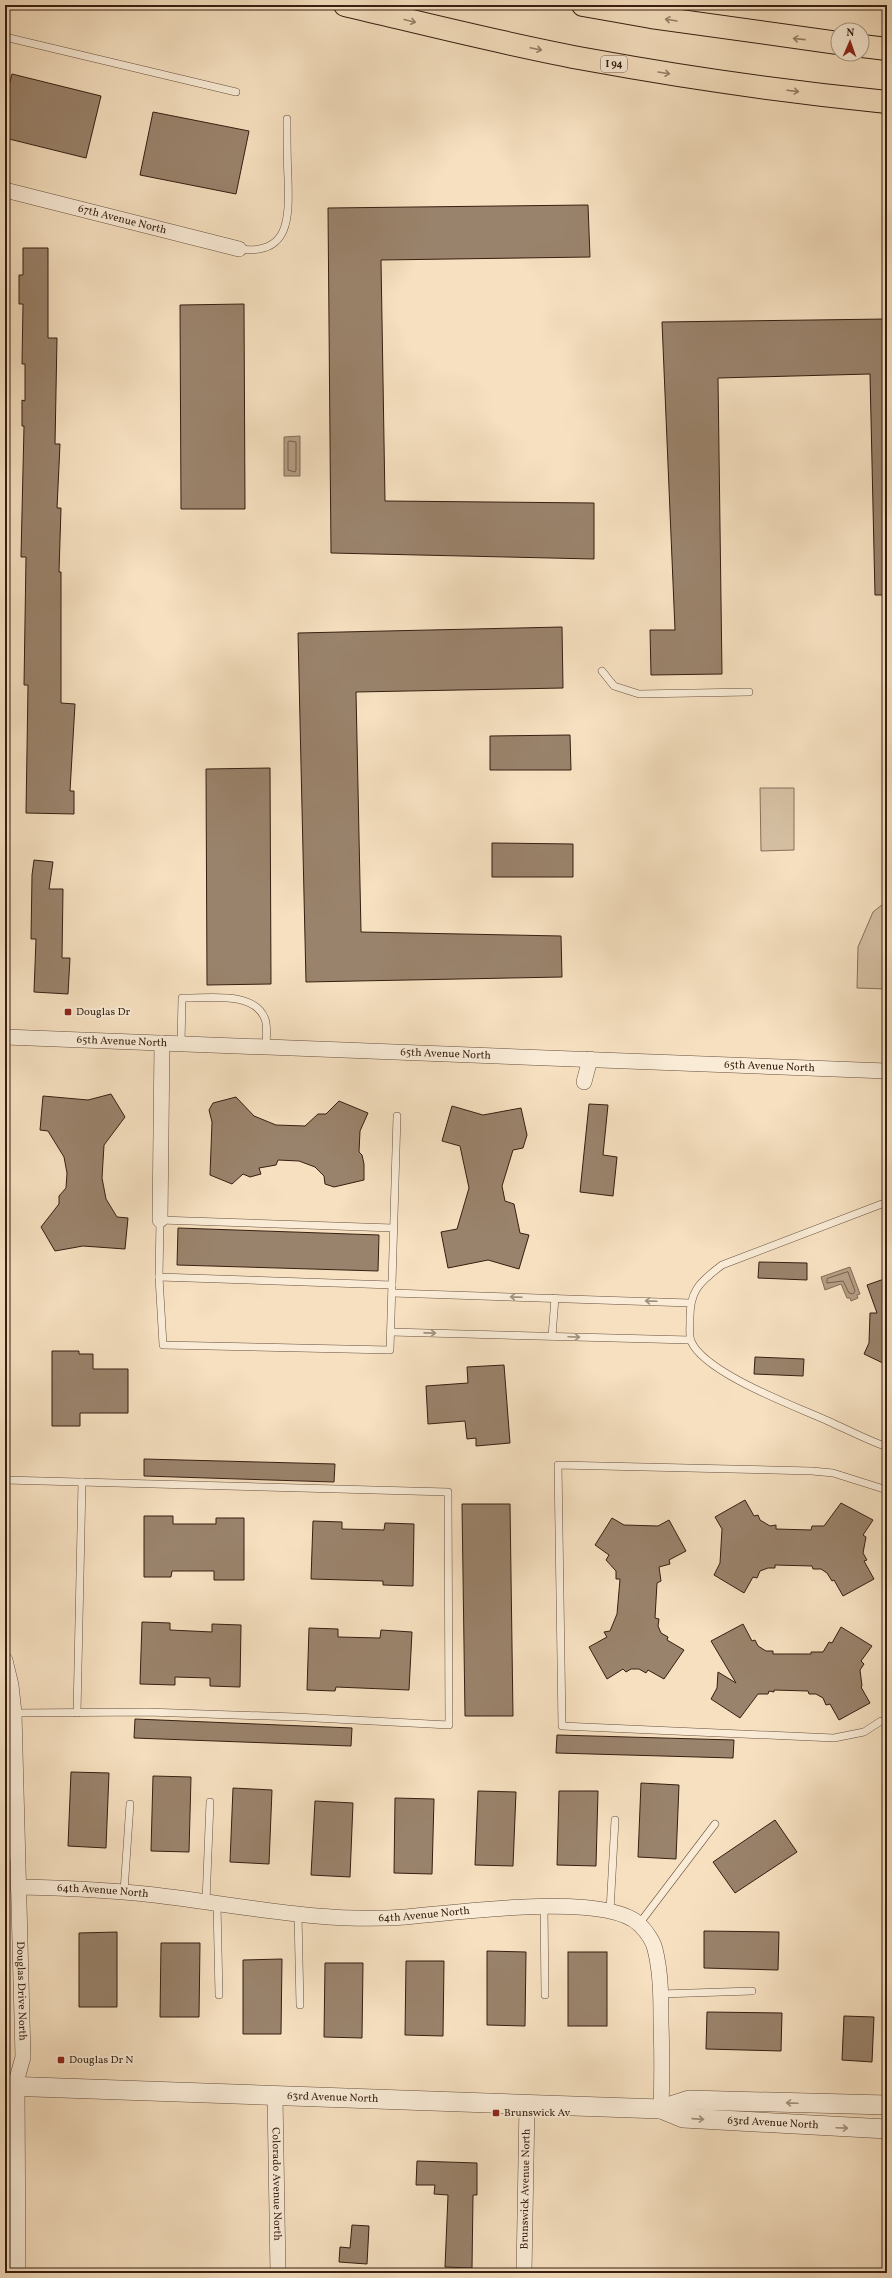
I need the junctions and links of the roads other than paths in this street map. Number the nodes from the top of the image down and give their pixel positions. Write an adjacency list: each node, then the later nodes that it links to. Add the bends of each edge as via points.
1 (345, 5): 8 (highway, I 94, one-way to 8, via 461,34 590,60 773,89)
2 (583, 5): 4 (highway, one-way to 2, via 716,27)
3 (5, 37): 7 (lane)
4 (830, 42)
5 (870, 47): 6 (highway)
6 (887, 49)
7 (236, 92)
8 (887, 102)
9 (287, 119): 11 (lane, via 288,213 285,230 279,239 263,249)
10 (5, 190): 11 (street, 67th Avenue North)
11 (239, 249)
12 (602, 671): 13 (lane, via 614,686 639,694)
13 (749, 692)
14 (5, 1037): 15 (street, 65th Avenue North)
15 (162, 1043): 16 (street, 65th Avenue North); 23 (street)
16 (181, 1044): 17 (street, 65th Avenue North); 17 (lane, via 182,998 240,999 253,1004 266,1020)
17 (266, 1047): 18 (street, 65th Avenue North)
18 (590, 1059): 19 (street, 65th Avenue North); 20 (street)
19 (887, 1071)
20 (584, 1082)
21 (397, 1116): 24 (lane)
22 (887, 1202): 29 (lane, via 722,1265 707,1277)
23 (160, 1220): 24 (lane); 25 (lane)
24 (393, 1228): 26 (lane)
25 (159, 1277): 26 (lane); 30 (lane, via 163,1344 390,1350)
26 (392, 1285): 27 (lane)
27 (392, 1293): 28 (lane, one-way to 27); 30 (lane)
28 (555, 1298): 29 (lane, one-way to 28); 31 (lane)
29 (690, 1303): 32 (lane)
30 (391, 1332): 31 (lane, one-way to 31)
31 (552, 1336): 32 (lane, one-way to 32)
32 (690, 1340): 33 (lane, via 711,1362 753,1388)
33 (887, 1447)
34 (5, 1480): 35 (lane)
35 (82, 1482): 39 (lane); 39 (lane, via 448,1492 449,1726 296,1717 147,1712)
36 (887, 1490): 40 (lane, via 833,1473 812,1471 558,1465 562,1726 834,1738 864,1732 881,1721)
37 (5, 1660): 38 (street, Douglas Drive North)
38 (14, 1713): 39 (lane); 45 (street, Douglas Drive North)
39 (77, 1713)
40 (887, 1721)
41 (210, 1802): 48 (lane)
42 (130, 1804): 47 (lane)
43 (615, 1820): 50 (lane)
44 (715, 1824): 52 (lane)
45 (11, 1855): 46 (street, Douglas Drive North)
46 (18, 1887): 47 (street, 64th Avenue North); 58 (street, Douglas Drive North, via 23,2057)
47 (124, 1891): 48 (street, 64th Avenue North)
48 (211, 1903): 51 (street, 64th Avenue North); 55 (lane)
49 (544, 1907): 50 (street, 64th Avenue North); 51 (street, 64th Avenue North, via 375,1919); 56 (lane)
50 (610, 1911): 52 (street, 64th Avenue North)
51 (298, 1915): 57 (lane)
52 (640, 1924): 54 (street, via 654,1947)
53 (752, 1991): 54 (lane)
54 (661, 1994): 62 (street)
55 (220, 1995)
56 (545, 1995)
57 (300, 2005)
58 (10, 2086): 59 (street, 63rd Avenue North); 64 (street, Douglas Drive North, via 14,2106)
59 (275, 2096): 60 (street, 63rd Avenue North); 65 (street, Colorado Avenue North)
60 (527, 2104): 62 (street, 63rd Avenue North); 66 (street, Brunswick Avenue North)
61 (887, 2105): 62 (street, 63rd Avenue North, one-way to 62, via 689,2100)
62 (661, 2109): 63 (street, 63rd Avenue North, one-way to 63, via 683,2118)
63 (887, 2129)
64 (16, 2273)
65 (278, 2273)
66 (524, 2273)

